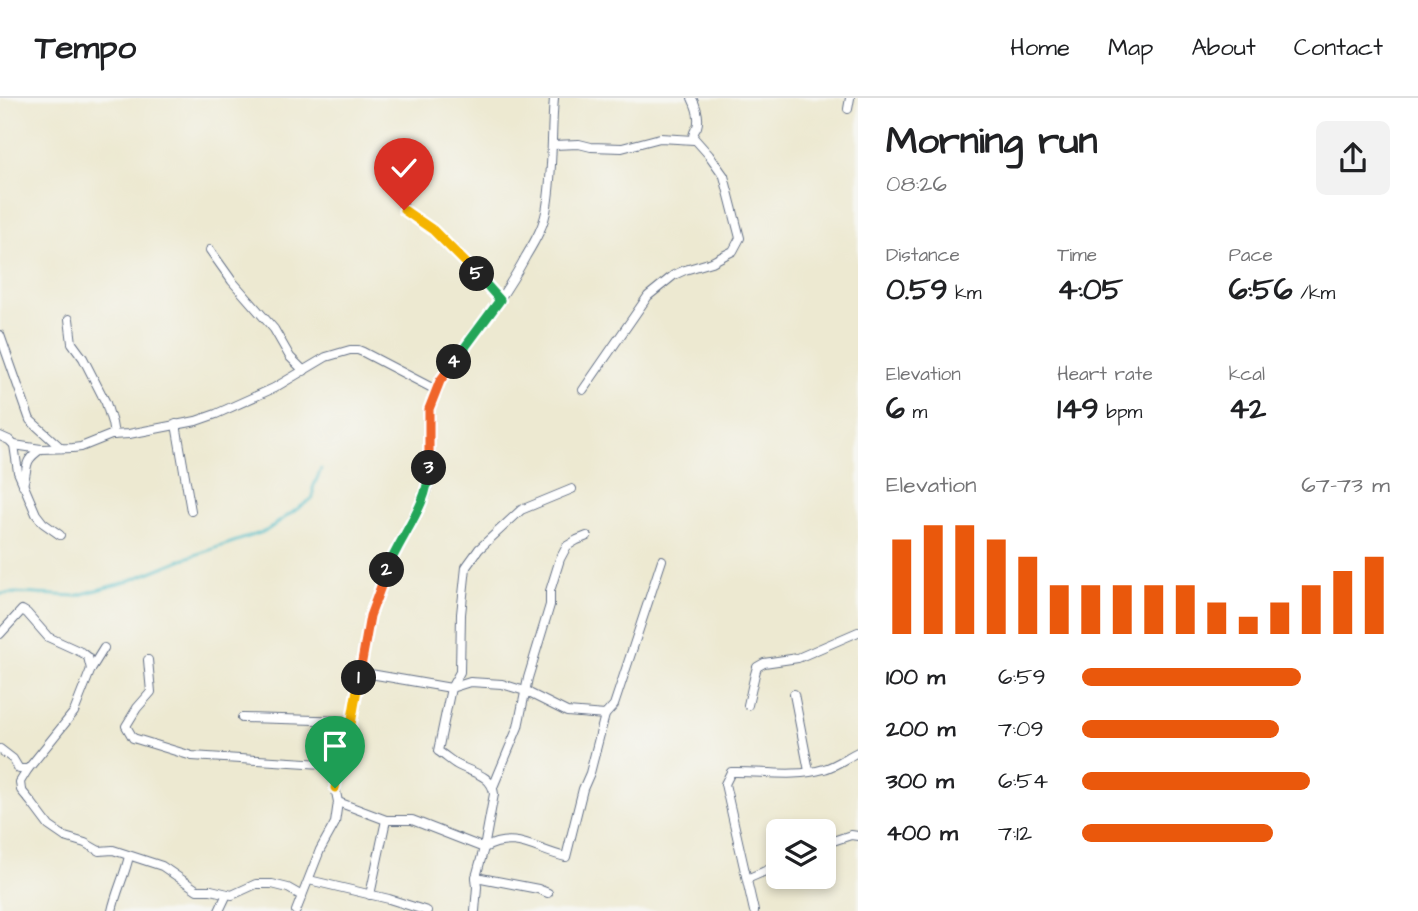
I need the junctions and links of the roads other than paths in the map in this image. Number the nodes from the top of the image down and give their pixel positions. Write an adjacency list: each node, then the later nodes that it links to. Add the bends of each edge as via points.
1 (552, 98): 6 (street)
2 (692, 98): 5 (street, via 698,124)
3 (850, 98): 4 (street)
4 (848, 109)
5 (693, 137): 6 (street, via 660,138 622,148); 14 (street, via 724,176 740,238 733,251 674,275 649,296)
6 (553, 145): 9 (street, via 542,226)
7 (389, 188): 9 (street, via 402,199 404,210 433,230)
8 (210, 250): 12 (street)
9 (500, 300): 13 (street)
10 (69, 319): 16 (street, via 72,343 106,403)
11 (0, 335): 19 (street, via 30,420)
12 (304, 371): 13 (street, via 326,357 358,350); 15 (street, via 204,419)
13 (436, 390): 32 (street, via 429,409 426,494 379,590)
14 (583, 390)
15 (176, 424): 16 (street); 23 (street)
16 (114, 435): 19 (street, via 81,447)
17 (0, 436): 18 (street)
18 (14, 446): 20 (street); 21 (street)
19 (61, 448): 20 (street)
20 (41, 449): 21 (street, via 30,457)
21 (23, 485): 24 (street, via 36,514)
22 (572, 489): 33 (street, via 521,510 466,567 460,672)
23 (191, 511)
24 (60, 536)
25 (587, 537): 34 (street, via 567,546 560,559)
26 (662, 560): 37 (street, via 614,705)
27 (858, 632): 36 (street, via 798,658 757,667)
28 (0, 634): 31 (street, via 22,610 48,637 88,657)
29 (104, 648): 31 (street)
30 (148, 660): 42 (street, via 151,692 126,726 133,738 192,756)
31 (91, 668): 43 (street, via 74,712)
32 (359, 672): 33 (street); 39 (street)
33 (452, 688): 34 (street, via 470,682); 45 (street, via 438,751 489,780)
34 (525, 691): 37 (street, via 567,712); 45 (street, via 518,727)
35 (794, 694): 44 (street)
36 (748, 705)
37 (605, 715): 50 (street, via 566,857 521,841 497,841)
38 (242, 718): 39 (street)
39 (351, 721): 42 (street)
40 (0, 749): 43 (street, via 19,769)
41 (858, 752): 44 (street, via 825,769)
42 (339, 765): 46 (street)
43 (29, 769): 51 (street, via 20,782 21,790 53,830 99,851)
44 (809, 771): 54 (street, via 731,772 725,783)
45 (493, 787): 50 (street)
46 (338, 802): 47 (street); 55 (street, via 335,823)
47 (386, 820): 50 (street, via 412,820); 58 (street)
48 (858, 836): 49 (street)
49 (836, 840)
50 (484, 848): 53 (street)
51 (129, 856): 57 (street, via 162,866 197,890); 60 (street)
52 (766, 871): 54 (street)
53 (476, 877): 56 (street); 64 (street)
54 (747, 879): 65 (street)
55 (309, 880): 58 (street); 59 (street)
56 (548, 893)
57 (227, 894): 59 (street, via 272,884); 61 (street)
58 (370, 895): 63 (street)
59 (302, 896): 62 (street)
60 (112, 911)
61 (219, 911)
62 (296, 911)
63 (427, 911)
64 (475, 911)
65 (754, 911)

